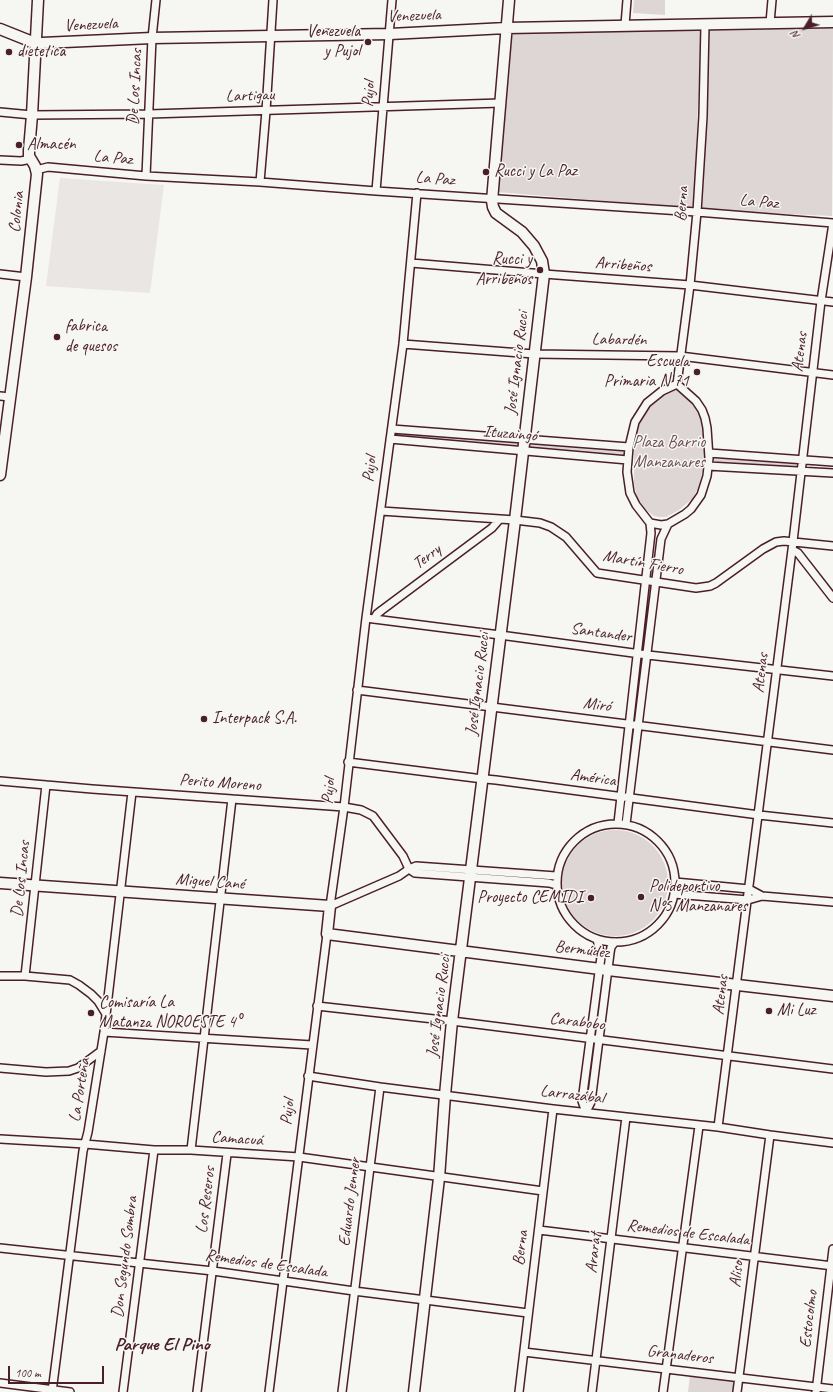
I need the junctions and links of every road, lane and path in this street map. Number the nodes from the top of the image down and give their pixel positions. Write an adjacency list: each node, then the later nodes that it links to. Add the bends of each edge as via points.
1 (38, 0): 17 (street, Colonia)
2 (156, 0): 16 (street, De Los Incas)
3 (273, 0): 15 (street)
4 (392, 0): 14 (street, Pujol)
5 (509, 0): 12 (street, José Ignacio Rucci)
6 (627, 0): 11 (street)
7 (772, 0): 8 (street)
8 (770, 22): 9 (street, Venezuela); 10 (street, Venezuela)
9 (833, 22)
10 (705, 25): 11 (street, Venezuela); 32 (street, Berna)
11 (626, 26): 12 (street, Venezuela)
12 (506, 28): 14 (street, Venezuela); 18 (street, José Ignacio Rucci)
13 (0, 29): 17 (street, Venezuela)
14 (390, 34): 15 (street, Venezuela); 19 (street, Pujol)
15 (271, 37): 16 (street, Venezuela); 20 (street)
16 (152, 38): 17 (street, Venezuela); 22 (street, De Los Incas)
17 (35, 43): 23 (street, Colonia)
18 (500, 103): 19 (street, Lartigau); 31 (street, José Ignacio Rucci)
19 (384, 107): 20 (street, Lartigau); 29 (street, Pujol)
20 (266, 110): 22 (street, Lartigau); 28 (street)
21 (0, 112): 23 (street, Lartigau)
22 (149, 114): 23 (street, Lartigau); 27 (street, De Los Incas)
23 (32, 115): 24 (street, Colonia)
24 (30, 159): 25 (street); 26 (street, Colonia)
25 (0, 160)
26 (36, 170): 27 (street, La Paz, via 48,167); 37 (street, Colonia)
27 (146, 176): 28 (street, La Paz)
28 (260, 182): 29 (street, La Paz)
29 (376, 191): 30 (street, La Paz)
30 (417, 193): 31 (street, La Paz); 34 (street, Pujol)
31 (492, 198): 32 (street, La Paz); 36 (street, José Ignacio Rucci, via 496,213 522,232 534,246 542,261)
32 (697, 212): 33 (street, La Paz); 38 (street, Berna)
33 (833, 223): 39 (street, Atenas)
34 (411, 263): 36 (street, Arribeños); 41 (street, Pujol)
35 (0, 274): 37 (street)
36 (544, 274): 38 (street, Arribeños); 42 (street, José Ignacio Rucci)
37 (26, 277): 47 (street, Colonia)
38 (690, 285): 39 (street, Arribeños); 43 (street, Berna)
39 (821, 301): 40 (street, Arribeños); 44 (street, Atenas)
40 (833, 302)
41 (403, 344): 42 (street, Labardén); 48 (street, Pujol)
42 (534, 354): 43 (street, Labardén); 50 (street, José Ignacio Rucci)
43 (680, 356): 44 (street, Labardén); 46 (street, Berna)
44 (813, 373): 45 (street, Labardén); 55 (street, Atenas)
45 (833, 375)
46 (677, 384): 51 (street, via 662,391 647,403 635,422); 53 (street, via 702,410 707,428)
47 (5, 397): 60 (street, Colonia)
48 (392, 429): 49 (street, Pujol); 50 (street, Ituzaingó)
49 (390, 439): 52 (street, Ituzaingó); 61 (street, Pujol)
50 (524, 439): 51 (street, Ituzaingó); 52 (street, José Ignacio Rucci)
51 (629, 447): 54 (street)
52 (523, 450): 54 (street, Ituzaingó); 63 (street, José Ignacio Rucci)
53 (708, 454): 55 (street); 57 (street)
54 (628, 460): 64 (street, via 630,493)
55 (803, 461): 56 (street); 58 (street, Atenas)
56 (833, 462)
57 (708, 466): 58 (street); 65 (street, via 704,485 696,502 686,514)
58 (801, 471): 59 (street); 66 (street, Atenas)
59 (833, 473)
60 (0, 475)
61 (381, 511): 62 (street, Martín Fierro); 72 (street, Pujol)
62 (499, 520): 63 (street, Martín Fierro); 73 (street, Terry, via 492,528 377,614)
63 (515, 520): 69 (street, Martín Fierro, via 546,525 559,532 573,544 597,573); 74 (street, José Ignacio Rucci)
64 (650, 523): 65 (street); 69 (street)
65 (668, 524): 70 (street, via 661,539)
66 (793, 542): 67 (street, Martín Fierro); 68 (street, Atenas); 70 (street, Martín Fierro, via 784,541 770,545 710,586 696,588)
67 (833, 546)
68 (792, 550): 71 (street, via 798,553); 77 (street, Atenas)
69 (646, 581): 70 (street, Martín Fierro); 75 (street)
70 (656, 583): 76 (street)
71 (833, 598)
72 (366, 618): 73 (street, Santander); 79 (street, Pujol)
73 (374, 620): 74 (street, Santander)
74 (500, 635): 75 (street, Santander); 80 (street, José Ignacio Rucci)
75 (638, 653): 76 (street, Santander); 81 (street)
76 (648, 655): 77 (street, Santander); 82 (street)
77 (776, 669): 78 (street, Santander); 83 (street, Atenas)
78 (833, 676)
79 (357, 690): 80 (street, Miró); 85 (street, Pujol)
80 (491, 707): 81 (street, Miró); 86 (street, José Ignacio Rucci)
81 (629, 724): 82 (street, Miró); 90 (street)
82 (638, 726): 83 (street, Miró); 91 (street)
83 (767, 742): 84 (street, Miró); 94 (street, Atenas)
84 (833, 750)
85 (348, 762): 86 (street, América); 93 (street, Pujol)
86 (483, 779): 90 (street, América); 99 (street, José Ignacio Rucci)
87 (0, 781): 88 (street, Perito Moreno)
88 (46, 785): 89 (street, Perito Moreno); 103 (street, De Los Incas)
89 (132, 792): 92 (street, Perito Moreno); 106 (street, La Porteña)
90 (620, 797): 91 (street, América); 95 (street)
91 (630, 798): 94 (street, América); 96 (street)
92 (232, 799): 93 (street, Perito Moreno); 109 (street)
93 (344, 807): 98 (street, Perito Moreno, via 361,810 373,816 403,856); 112 (street, Pujol)
94 (759, 815): 97 (street, América); 105 (street, Atenas)
95 (618, 823): 96 (street); 100 (street, via 600,825 577,838 561,859)
96 (626, 824): 101 (street, via 643,830 658,841 672,864)
97 (833, 824)
98 (409, 869): 99 (street, via 415,874); 112 (street, Miguel Cané, via 399,876)
99 (471, 873): 100 (street); 104 (street); 116 (street, José Ignacio Rucci)
100 (556, 876): 104 (street)
101 (675, 882): 105 (street); 107 (street)
102 (0, 883): 103 (street, Miguel Cané)
103 (35, 886): 106 (street, Miguel Cané); 119 (street, De Los Incas)
104 (556, 886): 114 (street, via 560,903 568,919 581,931)
105 (749, 889): 108 (street); 110 (street, Atenas)
106 (120, 892): 109 (street, Miguel Cané); 123 (street, La Porteña)
107 (674, 894): 110 (street); 115 (street, via 665,916 649,932 633,940)
108 (762, 896): 110 (street); 111 (street)
109 (221, 898): 112 (street, Miguel Cané); 126 (street)
110 (748, 900): 120 (street, Atenas)
111 (833, 902)
112 (330, 906): 113 (street, Pujol)
113 (327, 934): 116 (street, Bermúdez); 122 (street, Pujol)
114 (597, 939): 115 (street); 117 (street)
115 (615, 942): 117 (street)
116 (462, 951): 117 (street, Bermúdez); 124 (street, José Ignacio Rucci)
117 (604, 969): 120 (street, Bermúdez); 127 (street); 128 (street)
118 (0, 976): 119 (street)
119 (25, 976): 123 (street, via 70,980 91,994)
120 (737, 985): 121 (street, Bermúdez); 131 (street, Atenas)
121 (833, 996)
122 (317, 1006): 124 (street, Carabobo); 129 (street, Pujol)
123 (106, 1014): 125 (street, La Porteña)
124 (452, 1021): 127 (street, Carabobo); 136 (street, José Ignacio Rucci)
125 (104, 1032): 126 (street); 130 (street, La Porteña)
126 (204, 1037): 129 (street); 147 (street)
127 (590, 1039): 128 (street, Carabobo); 138 (street, via 582,1101)
128 (600, 1041): 131 (street, Carabobo); 138 (street, via 591,1102)
129 (312, 1045): 134 (street, Pujol)
130 (101, 1051): 132 (street, via 78,1068 69,1071); 145 (street, La Porteña)
131 (728, 1056): 133 (street, Carabobo); 141 (street, Atenas)
132 (0, 1068)
133 (833, 1069)
134 (308, 1076): 135 (street, Larrazábal); 149 (street, Pujol)
135 (380, 1087): 136 (street, Larrazábal); 150 (street, Eduardo Jenner)
136 (445, 1095): 137 (street, Larrazábal); 151 (street, José Ignacio Rucci)
137 (553, 1109): 138 (street, Larrazábal); 152 (street, Berna)
138 (586, 1112): 139 (street, Larrazábal)
139 (626, 1117): 140 (street, Larrazábal); 154 (street, Ararat)
140 (699, 1126): 141 (street, Larrazábal); 155 (street)
141 (718, 1128): 142 (street, Larrazábal)
142 (770, 1135): 144 (street, Larrazábal); 159 (street, Aliso)
143 (0, 1140): 145 (street, Camacuá)
144 (833, 1143)
145 (85, 1144): 146 (street, Camacuá); 158 (street, La Porteña)
146 (154, 1150): 147 (street, Camacuá); 160 (street, Don Segundo Sombra)
147 (191, 1150): 148 (street, Camacuá)
148 (227, 1154): 149 (street, Camacuá); 162 (street, Los Reseros)
149 (299, 1157): 150 (street, Camacuá); 163 (street, Pujol)
150 (370, 1168): 151 (street, Camacuá); 164 (street, Eduardo Jenner)
151 (439, 1178): 152 (street, Camacuá); 165 (street, José Ignacio Rucci)
152 (543, 1191): 153 (street, Berna)
153 (539, 1230): 154 (street, Remedios de Escalada); 166 (street, Berna)
154 (611, 1239): 155 (street, Remedios de Escalada); 168 (street, Ararat)
155 (683, 1247): 159 (street, Remedios de Escalada); 169 (street)
156 (0, 1248): 158 (street, Remedios de Escalada)
157 (833, 1249): 161 (street, Estocolmo)
158 (70, 1254): 160 (street, Remedios de Escalada); 174 (street, La Porteña)
159 (754, 1256): 161 (street, Remedios de Escalada); 170 (street, Aliso)
160 (140, 1263): 162 (street, Remedios de Escalada); 176 (street, Don Segundo Sombra)
161 (832, 1266): 173 (street, Estocolmo)
162 (213, 1271): 163 (street, Remedios de Escalada); 177 (street, Los Reseros)
163 (284, 1281): 164 (street, Remedios de Escalada); 178 (street, Pujol)
164 (354, 1291): 165 (street, Remedios de Escalada); 179 (street, Eduardo Jenner)
165 (426, 1301): 166 (street, Remedios de Escalada); 180 (street, José Ignacio Rucci)
166 (528, 1313): 167 (street, Berna)
167 (524, 1352): 168 (street, Granaderos); 181 (street, Berna)
168 (595, 1360): 169 (street, Granaderos); 182 (street, Ararat)
169 (667, 1368): 170 (street, Granaderos); 183 (street)
170 (739, 1378): 173 (street, Granaderos); 184 (street, Aliso)
171 (0, 1383): 174 (street)
172 (833, 1389): 173 (street, Granaderos)
173 (816, 1390)
174 (52, 1391): 175 (street)
175 (70, 1392)
176 (123, 1392)
177 (197, 1392)
178 (269, 1392)
179 (342, 1392)
180 (414, 1392)
181 (519, 1392)
182 (592, 1392)
183 (663, 1392)
184 (737, 1392)

